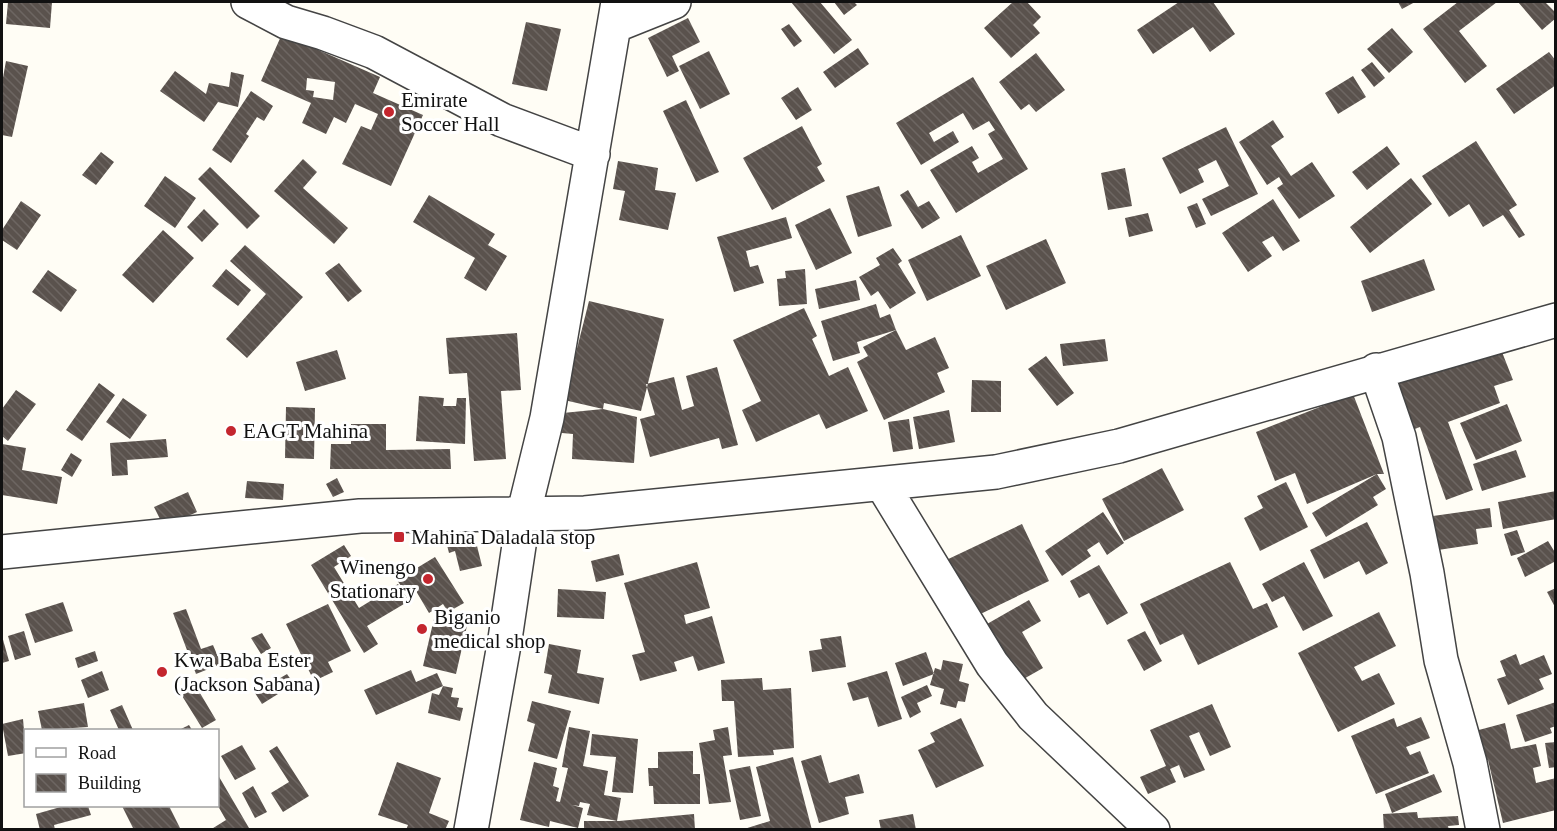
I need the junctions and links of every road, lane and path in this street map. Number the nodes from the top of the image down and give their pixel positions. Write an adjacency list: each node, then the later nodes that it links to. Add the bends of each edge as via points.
1 (248, 2): 4 (street, via 286,22 374,52 502,120)
2 (674, 2): 3 (street)
3 (616, 14): 4 (street)
4 (592, 154): 8 (street, via 547,418)
5 (1556, 320): 6 (street)
6 (1376, 370): 7 (street, via 1119,446 996,472); 12 (street, via 1399,437 1441,660 1470,763)
7 (882, 484): 8 (street, via 585,513); 11 (street, via 992,664 1033,716)
8 (524, 512): 9 (street, via 360,516); 10 (street)
9 (2, 552)
10 (471, 830)
11 (1153, 830)
12 (1483, 830)

